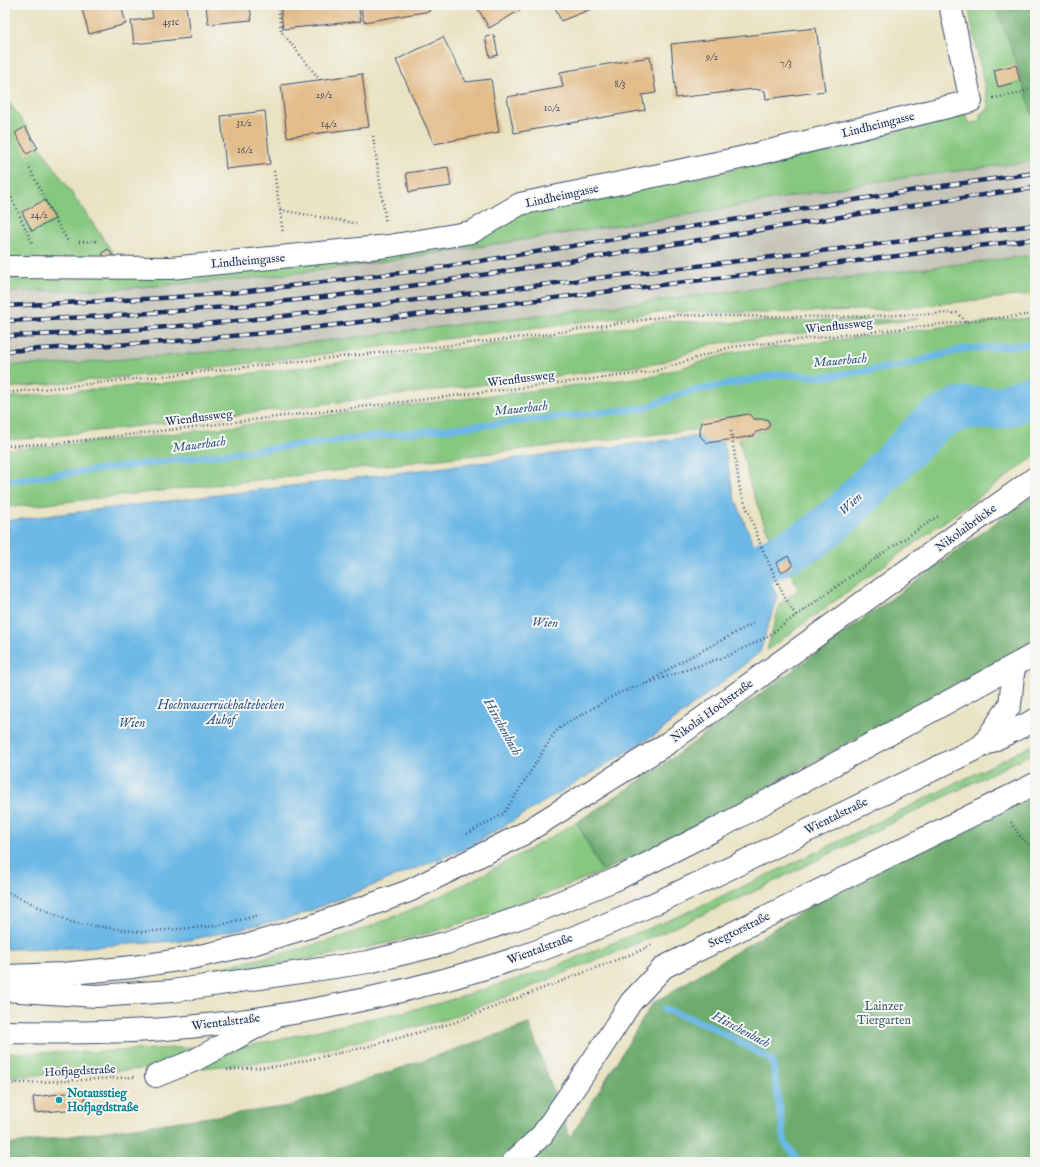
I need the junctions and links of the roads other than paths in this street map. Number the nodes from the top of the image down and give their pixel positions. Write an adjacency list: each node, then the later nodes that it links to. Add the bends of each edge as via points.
1 (950, 5): 2 (main road, Lindheimgasse, via 971,101 745,157 520,204 472,232 390,246 171,268)
2 (5, 267)
3 (1035, 478): 4 (main road, Nikolaibrücke)
4 (896, 578): 10 (main road, Nikolai Hochstraße, via 668,743 522,834 408,891 312,926 249,945 191,958 62,974)
5 (1035, 654): 6 (main road)
6 (1014, 666): 8 (main road, via 1010,706); 11 (main road, via 720,827 619,878 533,913 446,943 368,962 172,991 96,996)
7 (1035, 720): 8 (main road, Wientalstraße)
8 (982, 746): 12 (main road, Wientalstraße, via 652,905 577,936 444,980 362,1000)
9 (1035, 784): 15 (main road, Stegtorstraße, via 664,968 631,1002 542,1135)
10 (5, 976)
11 (5, 990)
12 (278, 1016): 13 (main road, Wientalstraße, via 127,1031); 14 (main road, via 195,1060)
13 (5, 1032)
14 (156, 1076)
15 (514, 1162)

